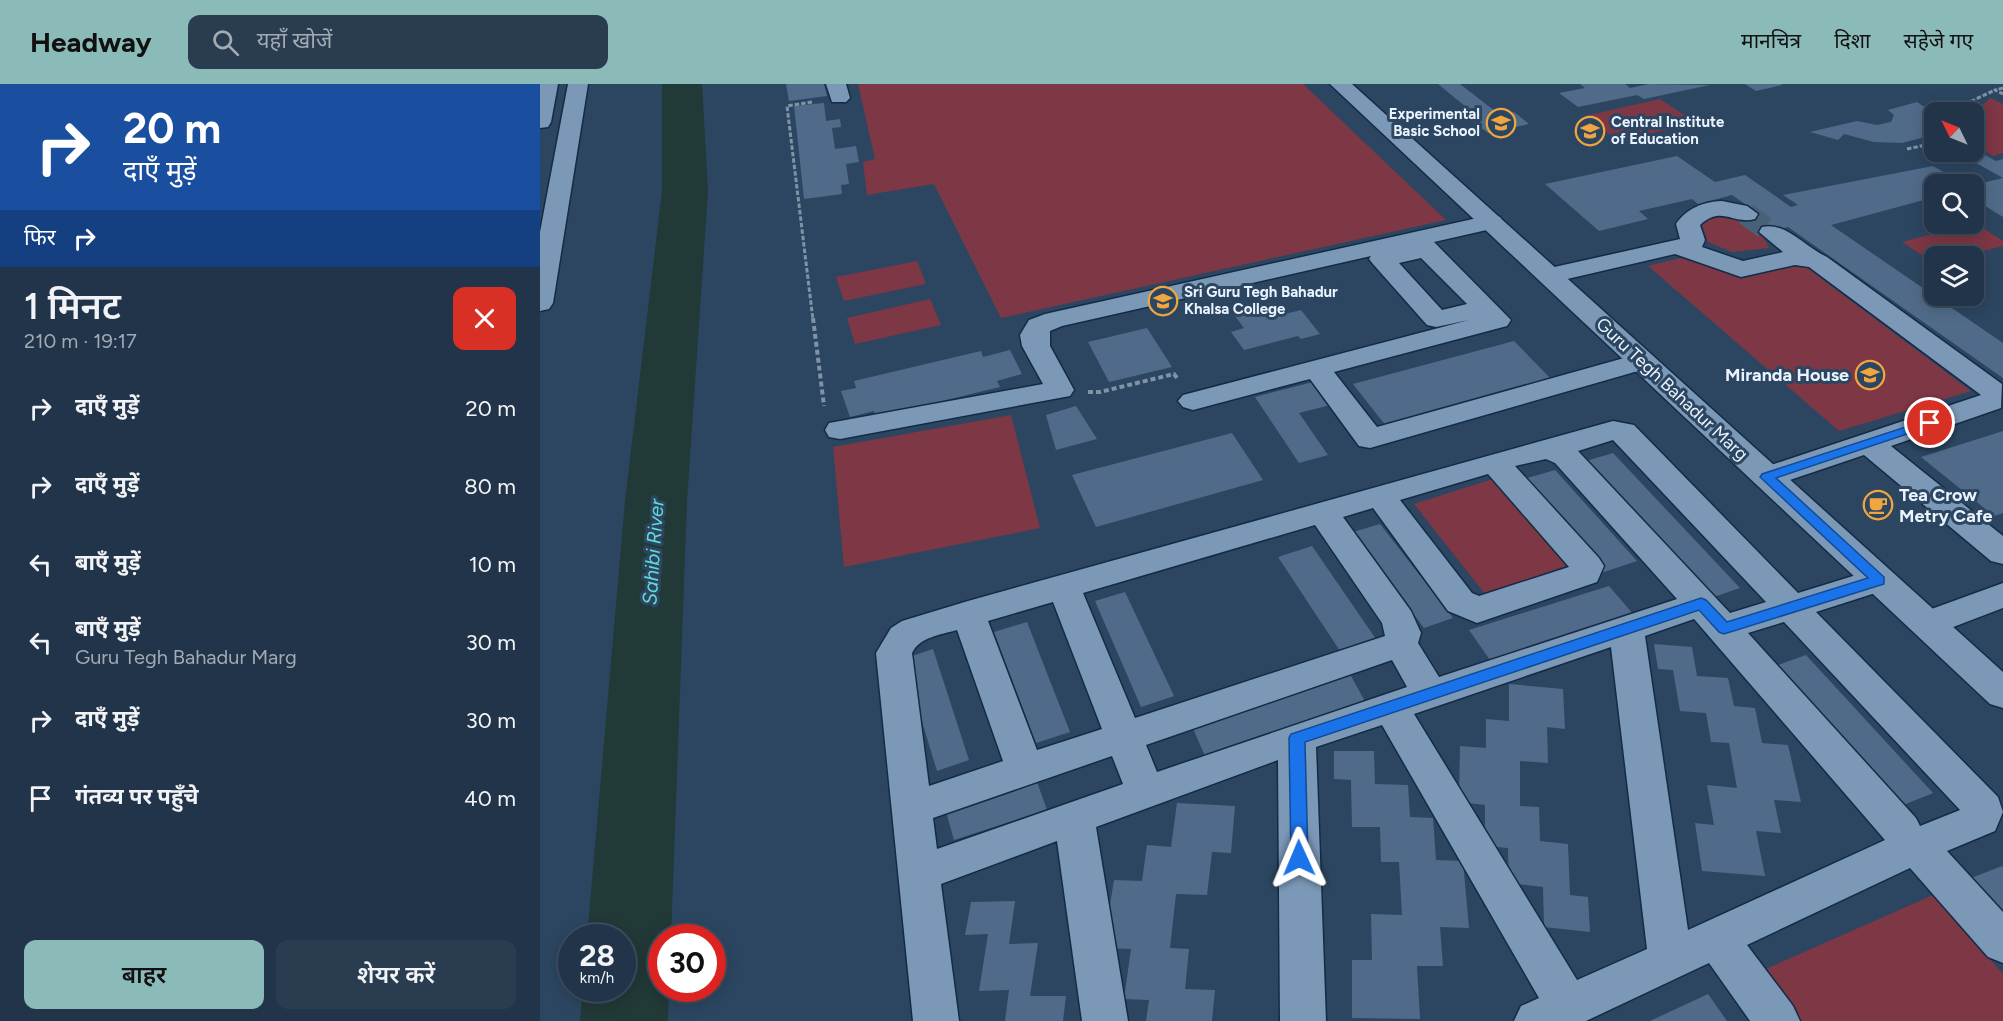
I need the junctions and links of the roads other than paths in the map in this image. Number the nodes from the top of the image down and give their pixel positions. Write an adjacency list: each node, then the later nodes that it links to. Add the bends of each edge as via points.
1 (548, 84): 4 (street)
2 (578, 84): 12 (street)
3 (1340, 84): 6 (street, Guru Tegh Bahadur Marg)
4 (540, 122)
5 (1746, 214): 9 (street, via 1727,207 1696,214 1688,224 1693,240)
6 (1491, 222): 8 (street); 11 (street, Guru Tegh Bahadur Marg)
7 (1771, 232): 10 (street)
8 (1423, 244): 13 (street); 13 (street, via 1382,259 1436,319); 17 (street, via 1054,320 1039,327 1034,335 1060,390)
9 (1688, 250): 10 (street, via 1741,269); 11 (street, via 1677,246)
10 (1806, 257): 18 (street, via 1818,262 1996,396 1991,402)
11 (1550, 276): 14 (street, Guru Tegh Bahadur Marg)
12 (540, 303)
13 (1485, 307): 15 (street, via 1498,320)
14 (1642, 361): 15 (street, via 1370,439); 21 (street, Guru Tegh Bahadur Marg)
15 (1316, 368): 16 (street)
16 (1193, 401)
17 (840, 430)
18 (1868, 443): 21 (street); 24 (street)
19 (1550, 449): 20 (street); 28 (street, via 1613,430 1623,432); 30 (street, via 1566,456)
20 (1494, 462): 22 (street); 22 (street, via 1587,566 1585,574 1477,610 1468,608)
21 (1767, 477): 25 (street, Guru Tegh Bahadur Marg)
22 (1380, 495): 23 (street)
23 (1323, 512): 26 (street); 33 (street, via 1399,620 1403,633)
24 (2003, 553)
25 (1879, 580): 28 (street); 31 (street, Guru Tegh Bahadur Marg)
26 (1064, 587): 29 (street); 37 (street)
27 (2003, 595): 31 (street)
28 (1792, 608): 30 (street); 43 (street)
29 (968, 615): 39 (street); 41 (street, via 914,630 903,637 894,653)
30 (1713, 616): 32 (street); 44 (street, via 1902,830)
31 (1927, 624): 35 (street, Guru Tegh Bahadur Marg)
32 (1626, 628): 34 (street); 48 (street)
33 (1400, 644): 34 (street); 37 (street)
34 (1430, 694): 36 (street)
35 (2003, 694)
36 (1391, 707): 38 (street); 49 (street)
37 (1124, 736): 39 (street); 40 (street)
38 (1297, 738): 40 (street); 52 (street)
39 (1025, 769): 41 (street)
40 (1146, 792): 42 (street)
41 (912, 808): 45 (street)
42 (1074, 818): 45 (street); 51 (street)
43 (1994, 818): 44 (street, via 1981,819)
44 (1909, 849): 46 (street); 47 (street)
45 (918, 874): 50 (street)
46 (1716, 938): 48 (street); 53 (street)
47 (2003, 943)
48 (1670, 960): 49 (street)
49 (1553, 1014)
50 (936, 1021)
51 (1106, 1021)
52 (1303, 1021)
53 (1777, 1021)

